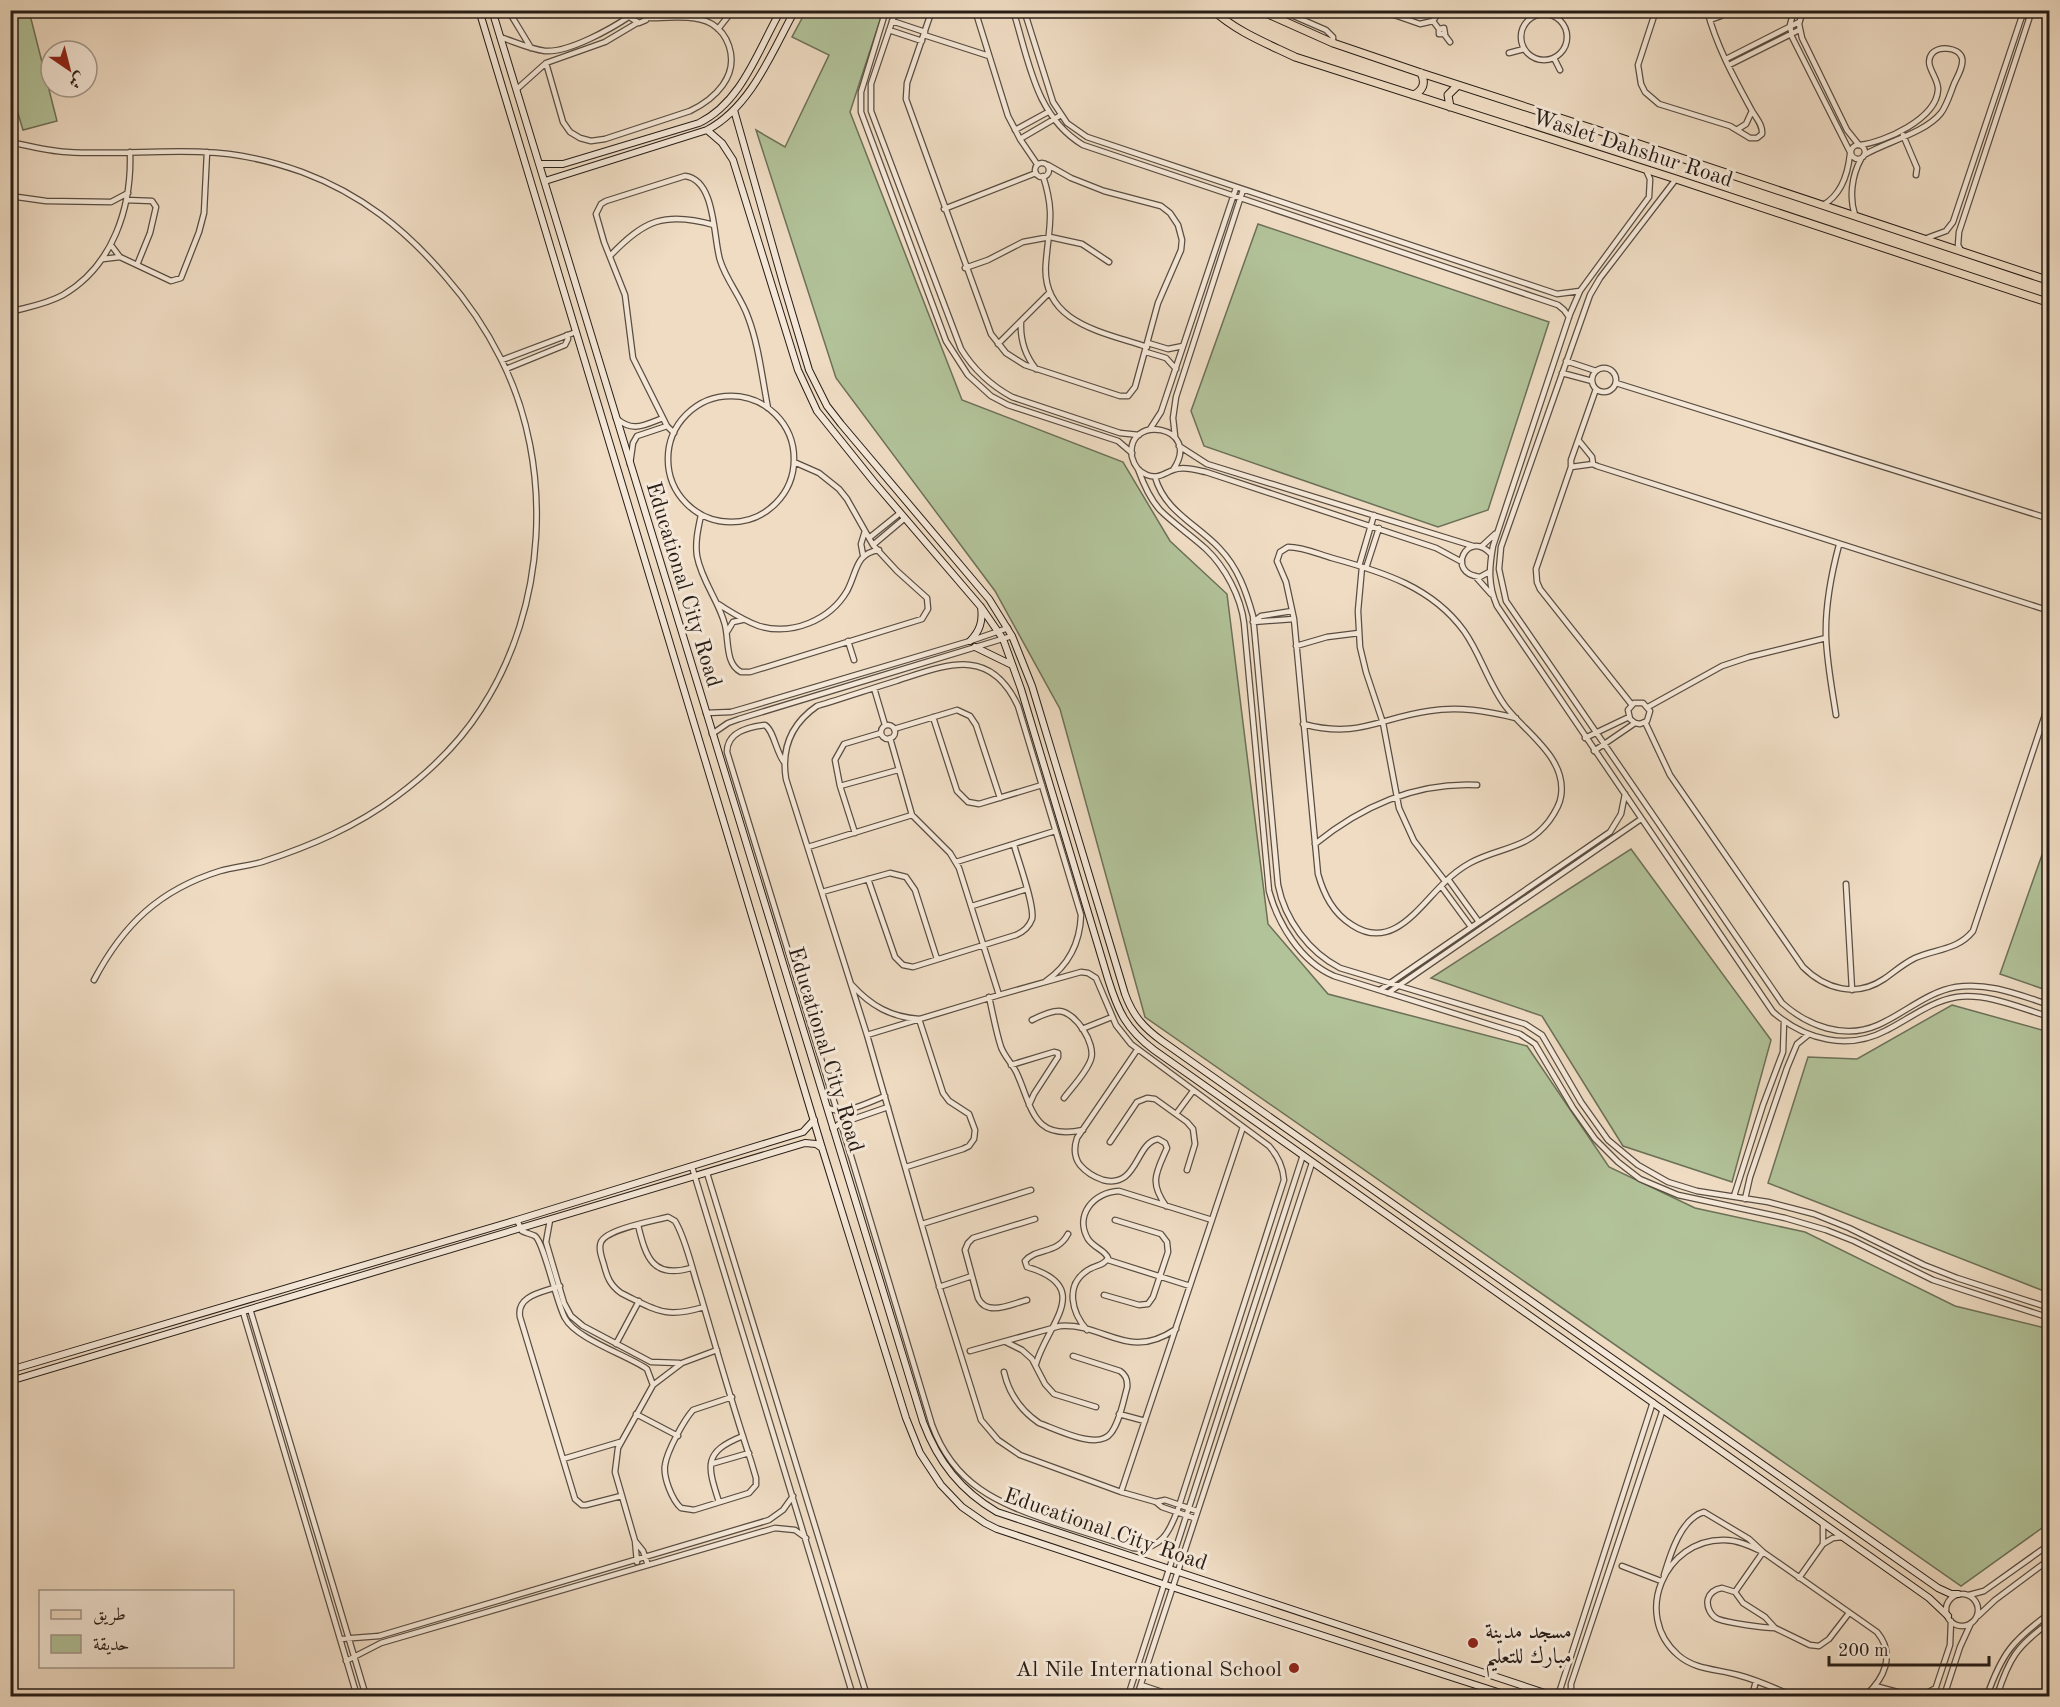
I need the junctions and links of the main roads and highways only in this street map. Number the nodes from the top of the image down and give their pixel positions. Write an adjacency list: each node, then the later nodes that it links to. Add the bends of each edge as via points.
1 (1213, 10): 5 (main road, Waslet Dahshur Road, via 1230,25 1296,57)
2 (1259, 10): 3 (main road, Waslet Dahshur Road, via 1333,43)
3 (1421, 74): 4 (main road, Waslet Dahshur Road); 5 (main road, via 1423,86)
4 (1457, 86): 6 (main road, via 1449,94); 7 (main road, Waslet Dahshur Road)
5 (1413, 95): 6 (main road, Waslet Dahshur Road)
6 (1450, 107): 8 (main road, Waslet Dahshur Road)
7 (2049, 281)
8 (2049, 303)

